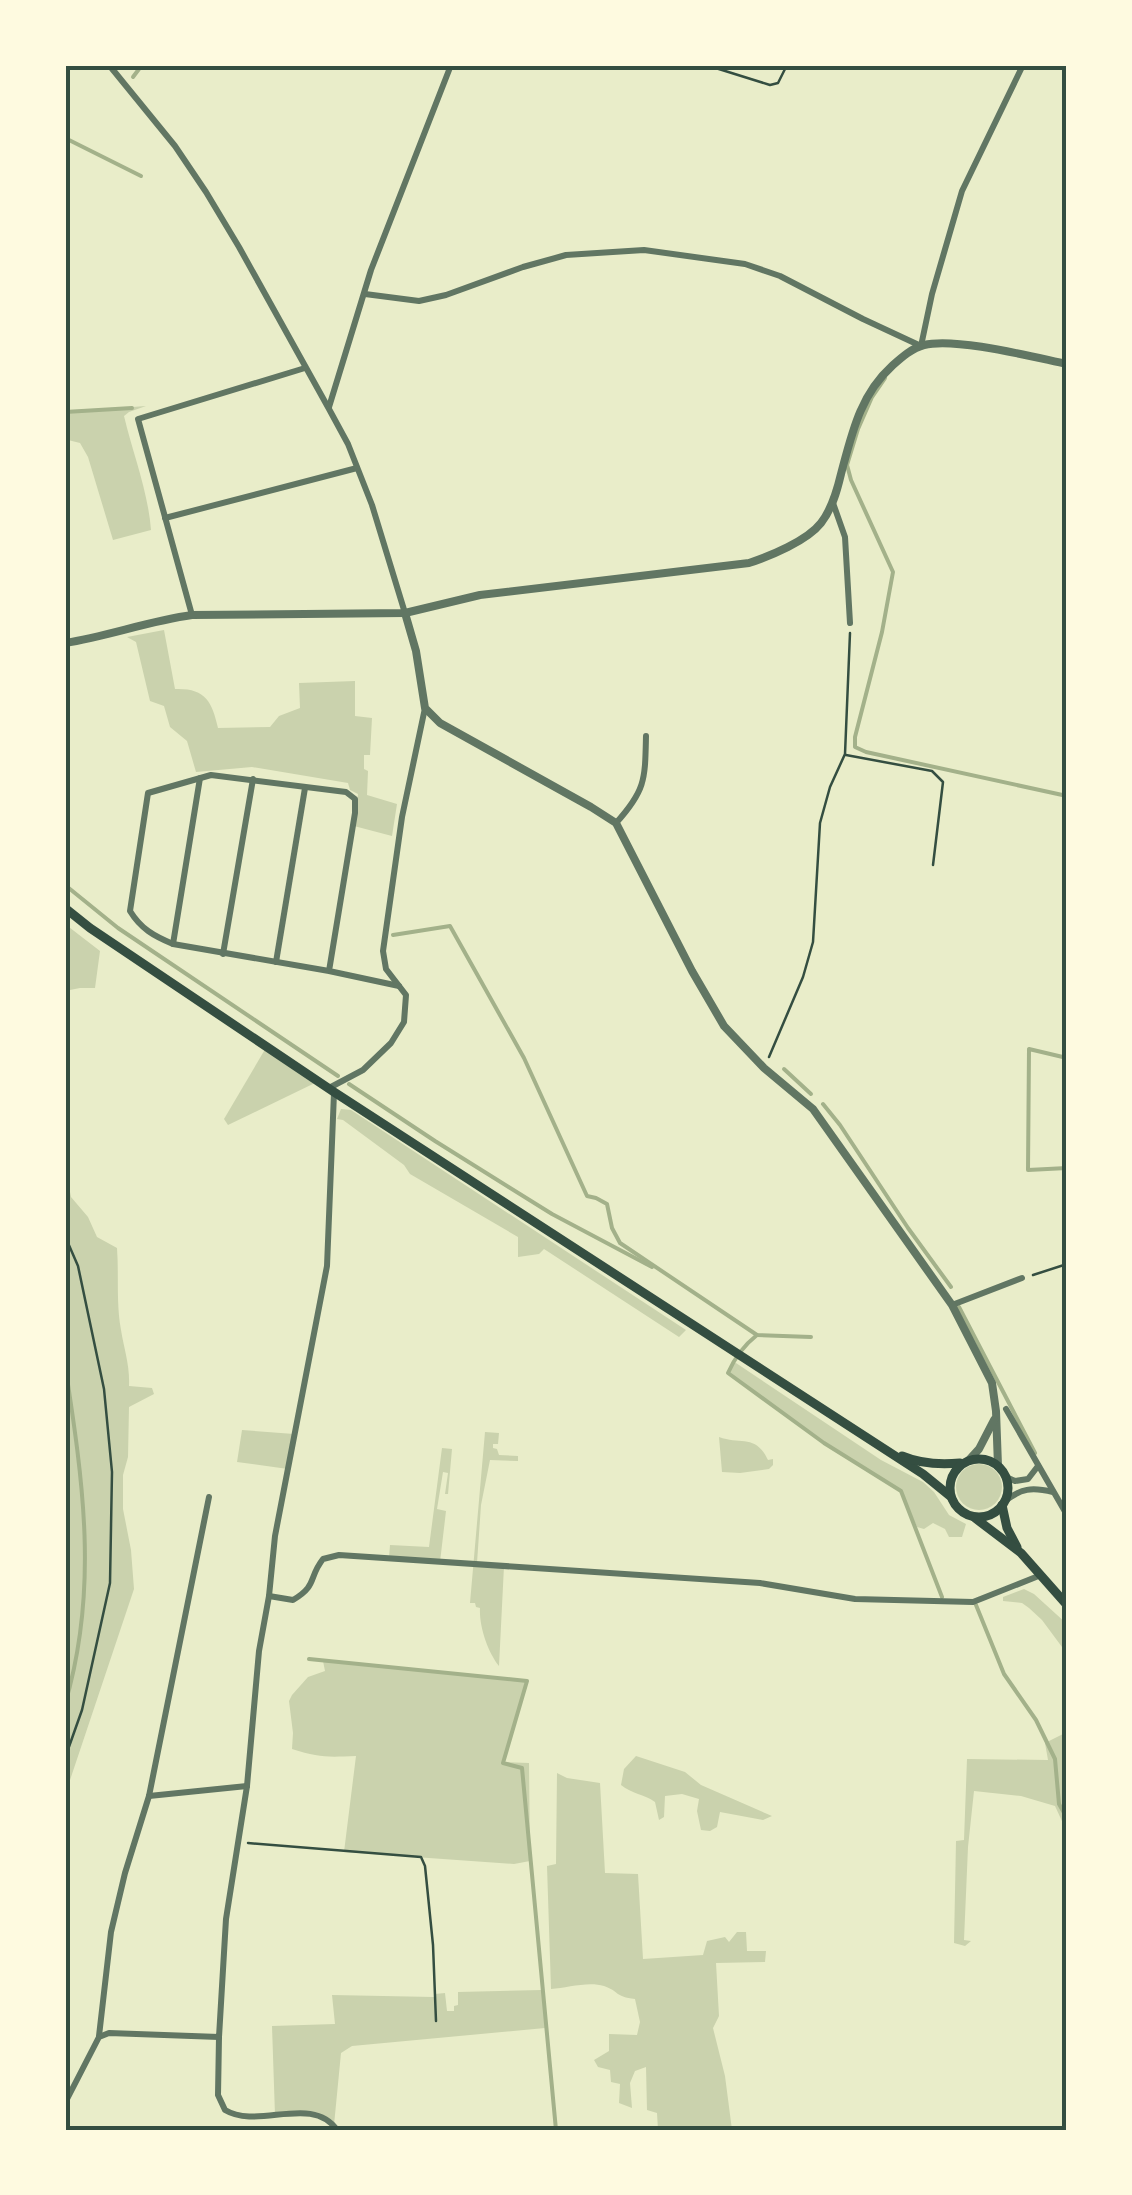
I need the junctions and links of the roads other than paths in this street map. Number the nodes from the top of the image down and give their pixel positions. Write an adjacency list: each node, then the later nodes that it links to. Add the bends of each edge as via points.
1 (110, 65): 7 (street, via 176,146)
2 (451, 65): 4 (street)
3 (1023, 65): 5 (street, via 962,191)
4 (365, 294): 5 (street, via 419,302 566,255 644,250 745,264 780,276); 8 (street)
5 (921, 346): 6 (street, via 957,344); 10 (street, via 871,389 856,418)
6 (1067, 364)
7 (306, 368): 8 (street); 11 (street, via 138,419)
8 (328, 408): 9 (street)
9 (357, 468): 11 (street); 12 (street)
10 (833, 503): 12 (street, via 812,532 748,563 480,594); 14 (street, via 844,537)
11 (165, 518): 13 (street)
12 (406, 613): 13 (street); 16 (street)
13 (192, 616): 15 (street)
14 (850, 623)
15 (65, 644)
16 (425, 708): 21 (street, via 440,723); 27 (street, via 383,950)
17 (646, 736): 21 (street, via 644,783)
18 (200, 777): 19 (street); 23 (street); 23 (street, via 148,793 130,911 151,935)
19 (253, 778): 20 (street); 24 (street)
20 (305, 788): 25 (street); 26 (street, via 355,799)
21 (616, 824): 30 (street, via 724,1026 814,1109)
22 (65, 908): 28 (main road)
23 (173, 944): 24 (street)
24 (223, 954): 25 (street)
25 (276, 962): 26 (street)
26 (329, 971): 27 (street)
27 (399, 986): 28 (street, via 406,995 404,1022 391,1043)
28 (332, 1090): 32 (main road); 45 (street, via 327,1266)
29 (1022, 1278): 30 (street)
30 (952, 1305): 31 (street)
31 (1001, 1410): 33 (street); 34 (street); 35 (street)
32 (884, 1449): 33 (main road, via 916,1462); 38 (main road)
33 (966, 1461): 35 (main road); 38 (main road, via 952,1474)
34 (1038, 1465): 36 (street, via 1028,1480); 37 (street)
35 (998, 1466): 36 (main road)
36 (1006, 1477): 40 (main road)
37 (1053, 1492): 40 (street, via 1025,1489); 41 (street)
38 (950, 1496): 42 (main road)
39 (209, 1497): 48 (street)
40 (1003, 1504): 42 (main road, via 989,1515); 43 (main road)
41 (1067, 1515)
42 (973, 1516): 43 (main road)
43 (1021, 1553): 44 (main road)
44 (1041, 1575): 45 (street, via 973,1602 855,1599 760,1583 339,1555 323,1559 308,1591 293,1600); 46 (main road)
45 (269, 1596): 47 (street)
46 (1067, 1605)
47 (248, 1786): 48 (street); 50 (street, via 226,1919)
48 (150, 1796): 49 (street, via 110,1932)
49 (99, 2037): 50 (street); 51 (street)
50 (219, 2037): 52 (street, via 224,2110 240,2117 312,2114)
51 (65, 2103)
52 (337, 2130)

